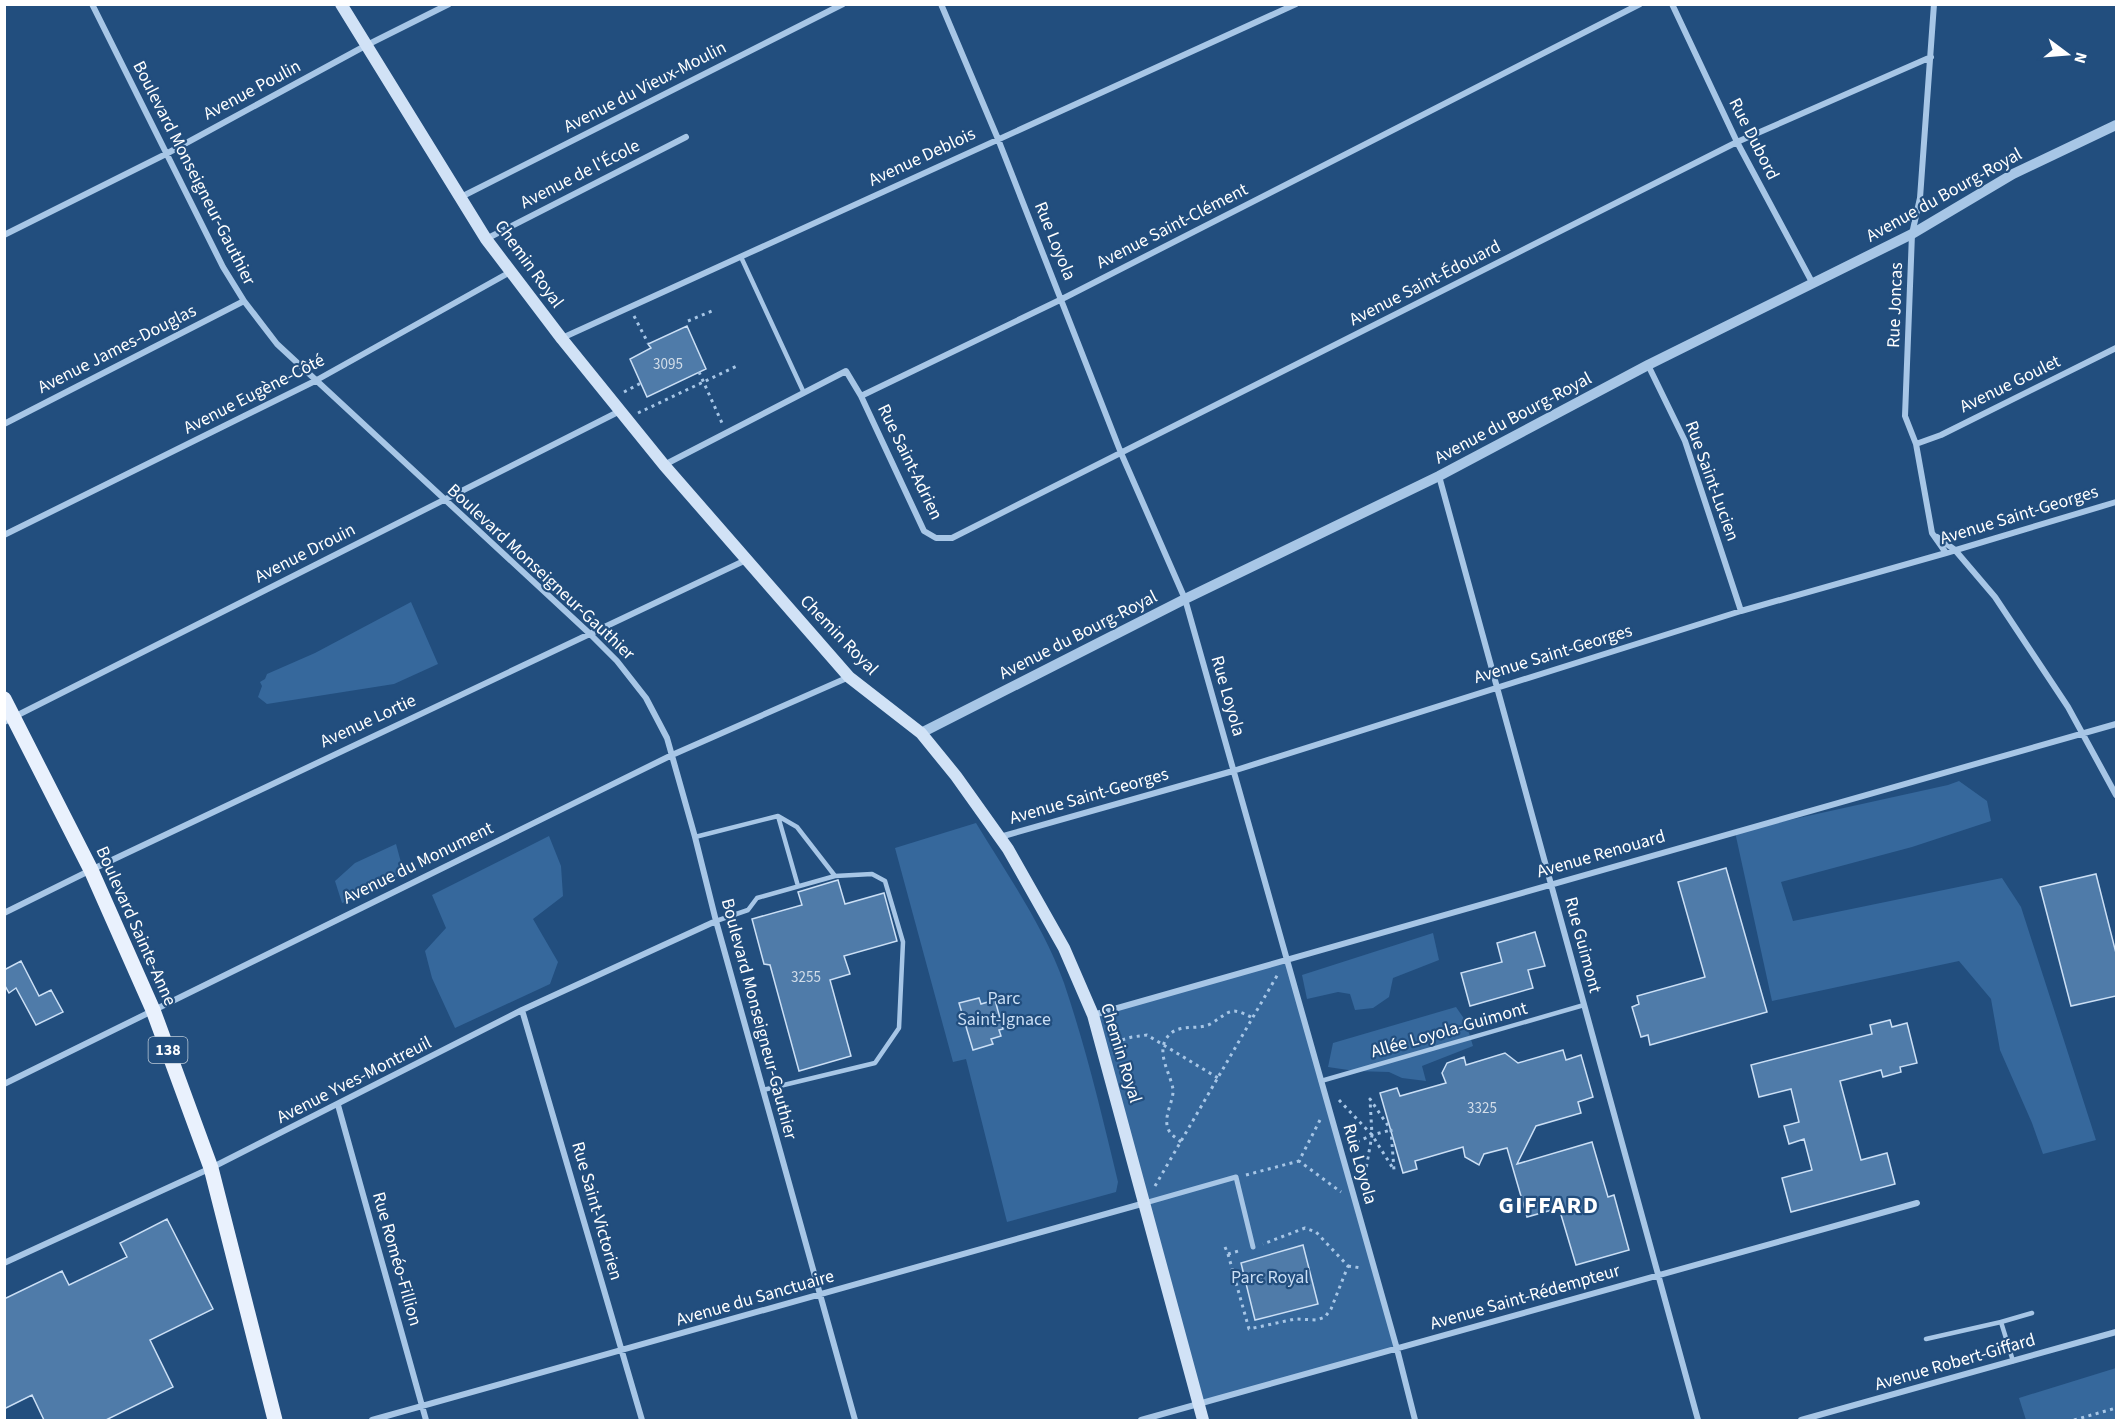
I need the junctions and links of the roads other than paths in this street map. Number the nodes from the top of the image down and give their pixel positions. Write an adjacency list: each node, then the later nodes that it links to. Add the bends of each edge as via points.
1 (92, 4): 16 (street, Boulevard Monseigneur-Gauthier)
2 (341, 4): 10 (main road, Chemin Royal)
3 (449, 4): 10 (street, Avenue Poulin)
4 (843, 4): 17 (street, Avenue du Vieux-Moulin)
5 (941, 4): 14 (street, Rue Loyola)
6 (1296, 4): 14 (street, Avenue Deblois)
7 (1640, 4): 24 (street, Avenue Saint-Clément)
8 (1672, 4): 15 (street, Rue Dubord)
9 (1934, 4): 11 (street, Rue Joncas)
10 (365, 46): 16 (street, Avenue Poulin); 17 (main road, Chemin Royal)
11 (1931, 57): 15 (street, Avenue Saint-Édouard); 18 (street, Rue Joncas, via 1920,198)
12 (2116, 125): 18 (street, Avenue du Bourg-Royal, via 2013,174)
13 (686, 137): 20 (street, Avenue de l'École)
14 (998, 139): 21 (street, Avenue Deblois); 24 (street, Rue Loyola)
15 (1737, 142): 23 (street, Rue Dubord); 35 (street, Avenue Saint-Édouard)
16 (166, 154): 19 (street, Avenue Poulin); 25 (street, Boulevard Monseigneur-Gauthier)
17 (461, 197): 20 (main road, Chemin Royal)
18 (1912, 234): 23 (street, Avenue du Bourg-Royal); 34 (street, Rue Joncas, via 1905,416)
19 (4, 235)
20 (486, 239): 22 (main road, Chemin Royal)
21 (741, 257): 26 (street, Avenue Deblois); 30 (lane)
22 (512, 271): 26 (main road, Chemin Royal); 29 (street, Avenue Eugène-Côté)
23 (1813, 284): 28 (street, Avenue du Bourg-Royal)
24 (1062, 299): 31 (street, Avenue Saint-Clément); 35 (street, Rue Loyola)
25 (244, 301): 29 (street, Boulevard Monseigneur-Gauthier, via 277,344); 33 (street, Avenue James-Douglas)
26 (561, 339): 32 (main road, Chemin Royal)
27 (2116, 348): 34 (street, Avenue Goulet)
28 (1648, 365): 37 (street, Avenue du Bourg-Royal); 47 (street, Rue Saint-Lucien, via 1685,441)
29 (315, 381): 38 (street, Boulevard Monseigneur-Gauthier); 41 (street, Avenue Eugène-Côté)
30 (804, 393): 31 (street, via 846,371); 36 (street)
31 (861, 396): 42 (street, Rue Saint-Adrien, via 924,531)
32 (623, 415): 36 (main road, Chemin Royal); 38 (street, Avenue Drouin)
33 (4, 424)
34 (1916, 444): 40 (street, Rue Joncas)
35 (1121, 453): 42 (street, Avenue Saint-Édouard, via 952,538); 46 (street, Rue Loyola)
36 (664, 465): 45 (main road, Chemin Royal)
37 (1439, 477): 46 (street, Avenue du Bourg-Royal); 50 (street, Rue Guimont)
38 (443, 500): 48 (street, Boulevard Monseigneur-Gauthier); 52 (street, Avenue Drouin)
39 (2116, 502): 43 (street, Avenue Saint-Georges)
40 (1932, 533): 43 (street); 44 (street, Rue Joncas)
41 (4, 535)
42 (936, 538)
43 (1955, 550): 44 (street, Avenue Saint-Georges); 54 (street, via 1995,597)
44 (1946, 553): 47 (street, Avenue Saint-Georges)
45 (746, 560): 48 (street, Avenue Lortie); 49 (main road, Chemin Royal)
46 (1185, 599): 55 (street, Avenue du Bourg-Royal); 57 (street, Rue Loyola)
47 (1741, 611): 50 (street, Avenue Saint-Georges)
48 (588, 633): 56 (street, Boulevard Monseigneur-Gauthier, via 646,698); 62 (street, Avenue Lortie)
49 (849, 677): 55 (main road, Chemin Royal); 56 (street, Avenue du Monument)
50 (1496, 687): 57 (street, Avenue Saint-Georges); 64 (street, Rue Guimont)
51 (4, 699): 52 (main road, Boulevard Sainte-Anne / 138)
52 (9, 720): 62 (main road, Boulevard Sainte-Anne / 138)
53 (2116, 724): 54 (street, Avenue Renouard)
54 (2083, 733): 58 (street); 64 (street, Avenue Renouard)
55 (921, 734): 61 (main road, Chemin Royal)
56 (672, 755): 60 (street, Boulevard Monseigneur-Gauthier); 70 (street, Avenue du Monument)
57 (1233, 771): 61 (street, Avenue Saint-Georges); 68 (street, Rue Loyola)
58 (2116, 795)
59 (778, 816): 60 (lane); 63 (lane, via 797,827); 65 (lane)
60 (695, 837): 67 (street, Boulevard Monseigneur-Gauthier)
61 (999, 837): 72 (main road, Chemin Royal, via 1064,948)
62 (91, 870): 66 (street, Avenue Lortie); 70 (main road, Boulevard Sainte-Anne / 138)
63 (835, 876): 65 (lane); 75 (lane, via 872,874 885,881 903,942 899,1028 875,1064)
64 (1550, 884): 68 (street, Avenue Renouard); 69 (street, Rue Guimont)
65 (798, 886): 67 (lane, via 757,898 748,910)
66 (4, 914)
67 (716, 921): 71 (street, Avenue Yves-Montreuil); 75 (street, Boulevard Monseigneur-Gauthier)
68 (1286, 960): 72 (street, Avenue Renouard); 73 (street, Rue Loyola)
69 (1584, 1005): 73 (lane, Allée Loyola-Guimont); 82 (street, Rue Guimont)
70 (153, 1010): 74 (street, Avenue du Monument); 77 (main road, Boulevard Sainte-Anne / 138)
71 (522, 1010): 76 (street, Avenue Yves-Montreuil); 89 (street, Rue Saint-Victorien)
72 (1093, 1016): 78 (main road, Chemin Royal)
73 (1321, 1081): 88 (street, Rue Loyola)
74 (4, 1084)
75 (763, 1090): 83 (street, Boulevard Monseigneur-Gauthier)
76 (338, 1105): 77 (street, Avenue Yves-Montreuil); 92 (street, Rue Roméo-Fillion)
77 (211, 1168): 81 (street, Avenue Yves-Montreuil); 93 (main road, Boulevard Sainte-Anne / 138)
78 (1145, 1203): 80 (street, via 1236,1177); 83 (street, Avenue du Sanctuaire); 91 (main road, Chemin Royal)
79 (1917, 1203): 82 (street, Avenue Saint-Rédempteur)
80 (1253, 1246)
81 (4, 1263)
82 (1658, 1275): 88 (street, Avenue Saint-Rédempteur); 101 (street, Rue Guimont)
83 (820, 1295): 89 (street, Avenue du Sanctuaire); 97 (street, Boulevard Monseigneur-Gauthier)
84 (2032, 1313): 85 (lane)
85 (2001, 1322): 87 (lane); 90 (lane)
86 (2116, 1332): 90 (street, Avenue Robert-Giffard)
87 (1926, 1339)
88 (1397, 1349): 91 (street, Avenue Saint-Rédempteur); 100 (street, Rue Loyola)
89 (622, 1351): 92 (street, Avenue du Sanctuaire); 96 (street, Rue Saint-Victorien)
90 (2013, 1361): 102 (street, Avenue Robert-Giffard)
91 (1199, 1405): 98 (street, Avenue Saint-Rédempteur); 99 (main road, Chemin Royal)
92 (422, 1407): 94 (street, Avenue du Sanctuaire); 95 (street, Rue Roméo-Fillion)
93 (275, 1420)
94 (372, 1420)
95 (426, 1420)
96 (642, 1420)
97 (855, 1420)
98 (1141, 1420)
99 (1203, 1420)
100 (1415, 1420)
101 (1698, 1420)
102 (1801, 1420)

